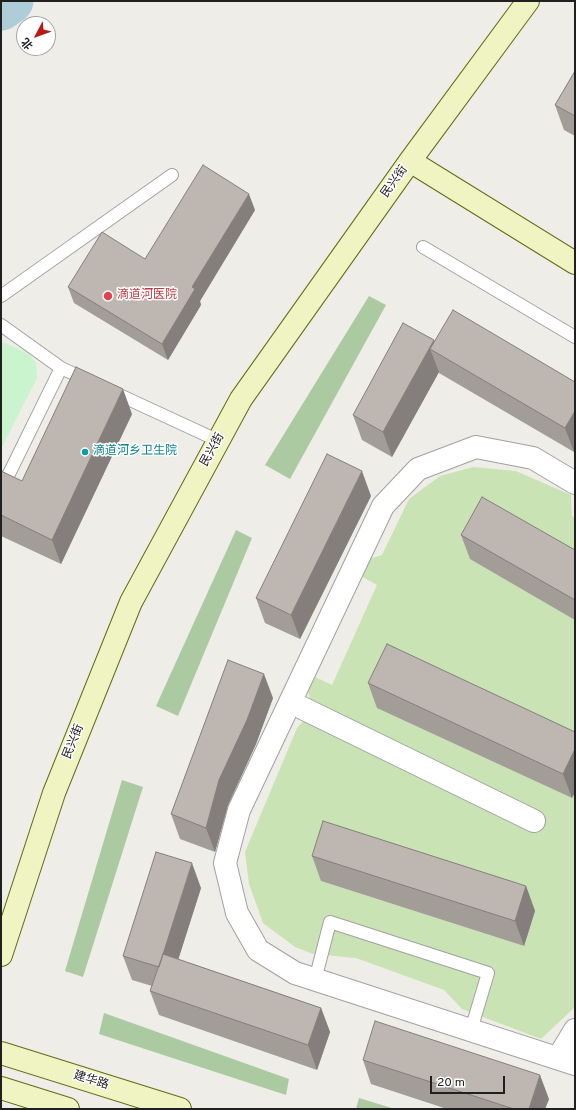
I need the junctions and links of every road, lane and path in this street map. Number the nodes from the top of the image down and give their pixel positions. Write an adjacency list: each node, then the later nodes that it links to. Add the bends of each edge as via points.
1 (528, 1): 2 (street, 民兴街)
2 (410, 161): 5 (street); 10 (street, 民兴街, via 241,399)
3 (172, 175): 6 (lane)
4 (423, 247): 8 (lane)
5 (575, 263)
6 (1, 296)
7 (1, 325): 9 (lane)
8 (575, 337)
9 (61, 368): 10 (lane); 11 (lane, via 6,480)
10 (219, 441): 15 (street, 民兴街, via 131,602 54,793)
11 (1, 477)
12 (575, 483): 13 (street, via 533,458 476,447 418,469 383,506)
13 (290, 702): 14 (street); 16 (street, via 239,810 225,863 237,913 258,950 295,973)
14 (534, 821)
15 (1, 955)
16 (315, 980): 17 (street); 17 (lane, via 330,922 488,972)
17 (472, 1030): 20 (street)
18 (575, 1030): 20 (street)
19 (1, 1053): 23 (street, 建华路)
20 (567, 1061)
21 (1, 1088): 22 (street)
22 (68, 1109)
23 (180, 1109)

